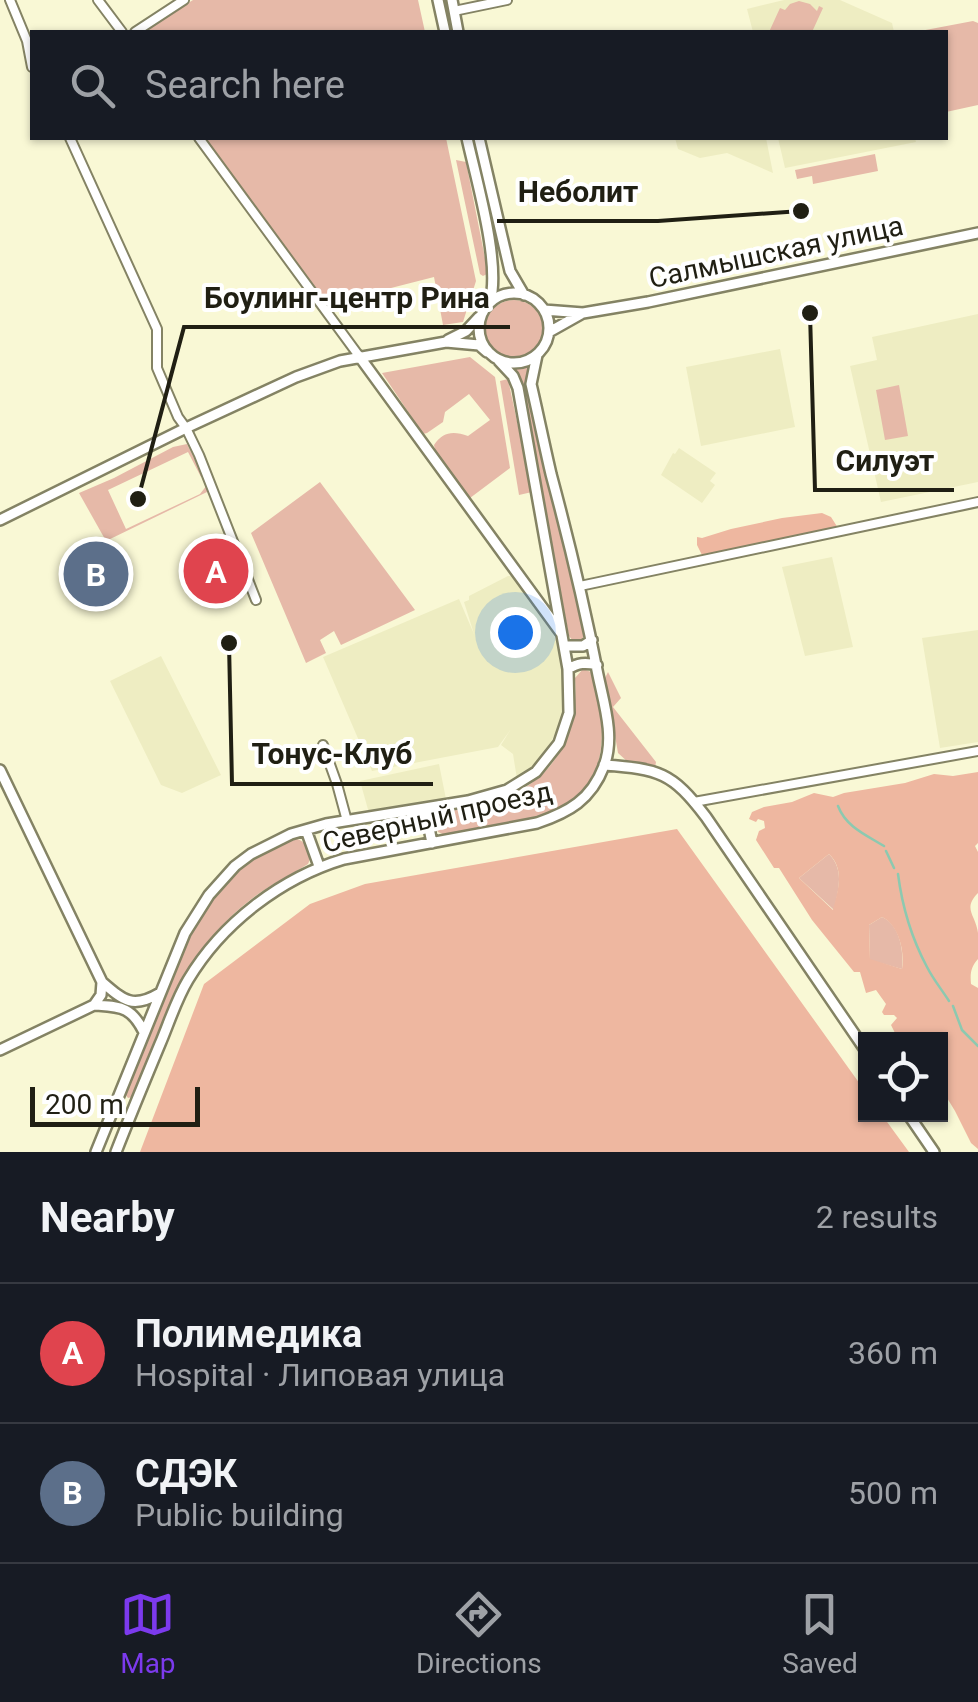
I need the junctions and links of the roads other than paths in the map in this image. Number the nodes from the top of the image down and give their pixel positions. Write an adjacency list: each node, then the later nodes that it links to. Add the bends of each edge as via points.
1 (10, 0): 10 (street)
2 (98, 0): 7 (street)
3 (184, 0): 8 (street)
4 (438, 0): 9 (main road)
5 (507, 0): 6 (street)
6 (453, 6)
7 (120, 30)
8 (137, 30)
9 (445, 30)
10 (30, 57)
11 (71, 140): 27 (street, via 156,329 157,368)
12 (200, 140): 24 (street)
13 (467, 140): 17 (main road, via 494,274)
14 (479, 140): 16 (main road, via 510,271)
15 (978, 233): 19 (main road, Салмышская улица)
16 (524, 295): 17 (main road); 18 (main road)
17 (490, 302): 20 (main road)
18 (544, 310): 19 (main road); 21 (main road)
19 (583, 313): 21 (main road)
20 (481, 315): 22 (main road); 23 (main road, via 478,328)
21 (549, 332): 25 (main road)
22 (446, 342): 23 (main road); 24 (main road)
23 (487, 352): 26 (main road)
24 (359, 356): 27 (main road); 32 (main road)
25 (537, 356): 26 (main road, via 518,364); 30 (main road, via 531,384)
26 (499, 361): 32 (main road, Северный проезд, via 518,388)
27 (186, 428): 29 (main road); 31 (street)
28 (978, 502): 30 (street)
29 (0, 520)
30 (580, 586): 33 (main road)
31 (256, 600)
32 (562, 633): 34 (main road, Северный проезд)
33 (592, 640): 34 (main road); 35 (main road)
34 (564, 646): 36 (main road, Северный проезд)
35 (597, 665): 36 (main road); 39 (main road, via 608,738)
36 (568, 669): 42 (main road, Северный проезд, via 567,722 536,772 495,794)
37 (323, 745): 43 (street)
38 (978, 751): 41 (street)
39 (604, 764): 41 (main road, via 669,778); 45 (main road, Северный проезд, via 596,784 566,813)
40 (0, 770): 47 (main road)
41 (694, 802): 51 (main road)
42 (425, 808): 43 (main road, Северный проезд); 45 (main road)
43 (347, 821): 44 (main road, Северный проезд)
44 (306, 830): 46 (main road); 48 (main road, Северный проезд, via 250,854 220,881 185,933)
45 (432, 843): 46 (main road, Северный проезд)
46 (319, 866): 54 (main road, Северный проезд, via 254,906 206,954 178,1000)
47 (102, 982): 48 (main road, via 127,1001); 49 (main road)
48 (160, 994): 50 (main road, Северный проезд)
49 (98, 1000): 50 (main road, via 127,1009); 52 (main road)
50 (144, 1032): 53 (main road, Северный проезд)
51 (858, 1040)
52 (0, 1050)
53 (116, 1101): 54 (main road); 56 (main road, Северный проезд)
54 (134, 1108): 57 (main road, Северный проезд)
55 (913, 1122): 58 (main road)
56 (96, 1152)
57 (116, 1152)
58 (934, 1152)

